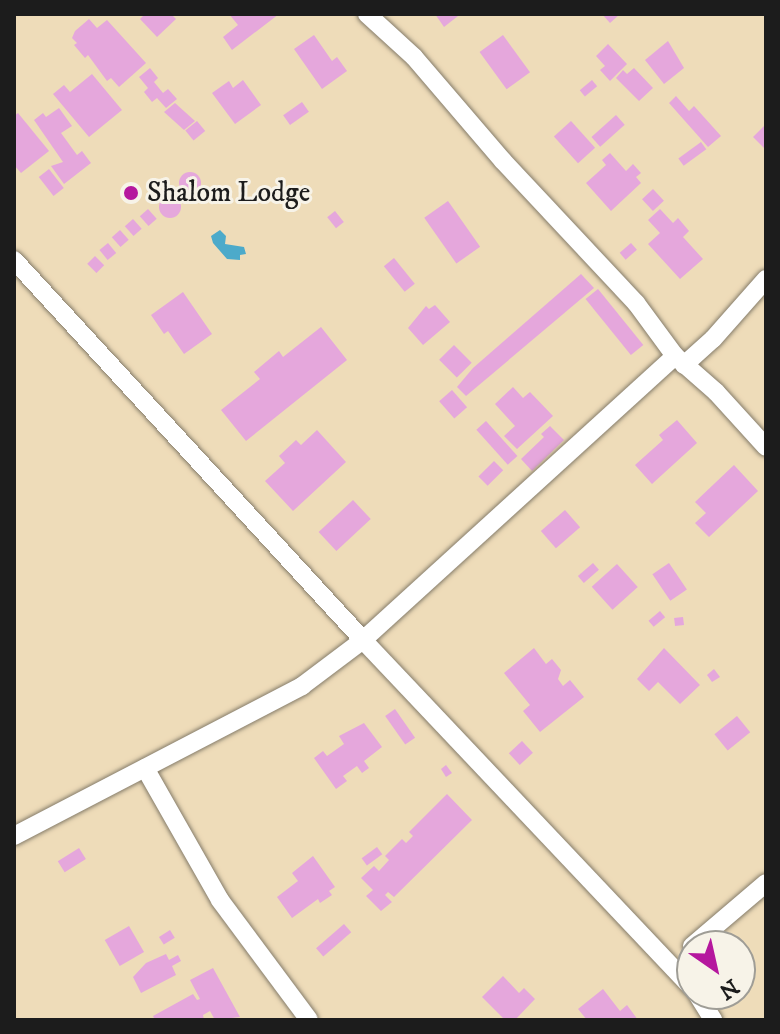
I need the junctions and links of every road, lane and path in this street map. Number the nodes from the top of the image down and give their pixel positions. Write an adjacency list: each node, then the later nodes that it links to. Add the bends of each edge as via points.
1 (367, 14): 4 (street, via 414,57 636,303)
2 (14, 260): 6 (street)
3 (766, 279): 4 (street, via 713,339)
4 (680, 361): 5 (street); 6 (street)
5 (766, 447)
6 (363, 640): 7 (street, via 302,686); 12 (street)
7 (145, 768): 8 (street); 14 (street, via 220,900)
8 (14, 836)
9 (766, 883): 10 (street)
10 (711, 930)
11 (676, 960): 12 (street)
12 (671, 964): 13 (street)
13 (676, 970)
14 (305, 1019)

